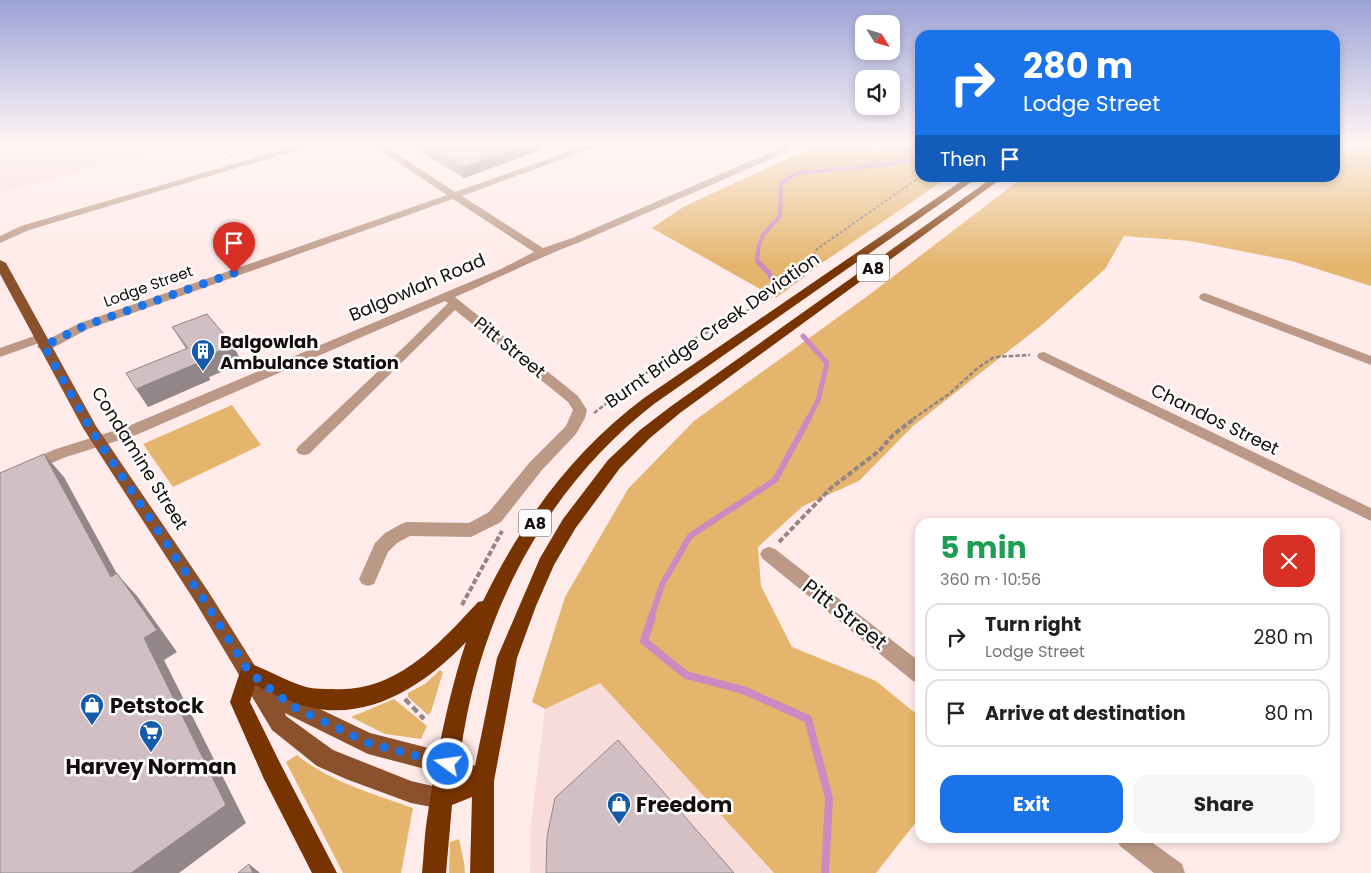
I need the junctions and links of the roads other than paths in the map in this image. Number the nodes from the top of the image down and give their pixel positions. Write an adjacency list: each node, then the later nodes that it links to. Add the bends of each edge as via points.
1 (180, 183): 8 (street, via 26,228)
2 (435, 183): 7 (street)
3 (489, 183): 7 (street, Lodge Street)
4 (708, 183): 9 (street, Balgowlah Road)
5 (965, 183): 23 (highway, Burnt Bridge Creek Deviation / A8, via 649,401 612,431 549,502 523,541)
6 (991, 183): 27 (highway, A8, via 705,387 645,434 614,464 569,524 546,563 527,606 507,658)
7 (454, 195): 9 (street); 13 (street, Lodge Street)
8 (0, 240)
9 (542, 252): 12 (street, Balgowlah Road)
10 (0, 263): 13 (main road, Condamine Street)
11 (1205, 297): 16 (street)
12 (451, 299): 17 (street, Balgowlah Road, via 131,431); 18 (street, via 412,347); 22 (street, Pitt Street, via 573,399 580,410 574,424 495,517 471,530 408,529 381,548)
13 (42, 342): 14 (street, Lodge Street); 17 (main road, Condamine Street)
14 (0, 353)
15 (1044, 356): 20 (street, Chandos Street)
16 (1371, 361)
17 (98, 441): 19 (street, Balgowlah Road); 25 (main road, Condamine Street)
18 (304, 450)
19 (0, 478)
20 (1371, 515)
21 (769, 554): 24 (street, Pitt Street)
22 (368, 579)
23 (492, 600): 25 (highway, via 450,647 420,674 381,694 344,699 311,698); 26 (highway, Burnt Bridge Creek Deviation / A8, via 460,695)
24 (915, 670)
25 (249, 672): 26 (main road, Condamine Street, via 292,706 368,743); 28 (main road, Condamine Street, via 279,723 325,758 411,792); 30 (highway, via 240,702)
26 (448, 764): 27 (highway, Condamine Street); 28 (highway, Burnt Bridge Creek Deviation / A8)
27 (483, 781): 28 (highway); 32 (highway, A8)
28 (442, 798): 31 (highway, Burnt Bridge Creek Deviation / A8)
29 (1134, 843): 33 (street)
30 (325, 873)
31 (434, 873)
32 (482, 873)
33 (1173, 873)

